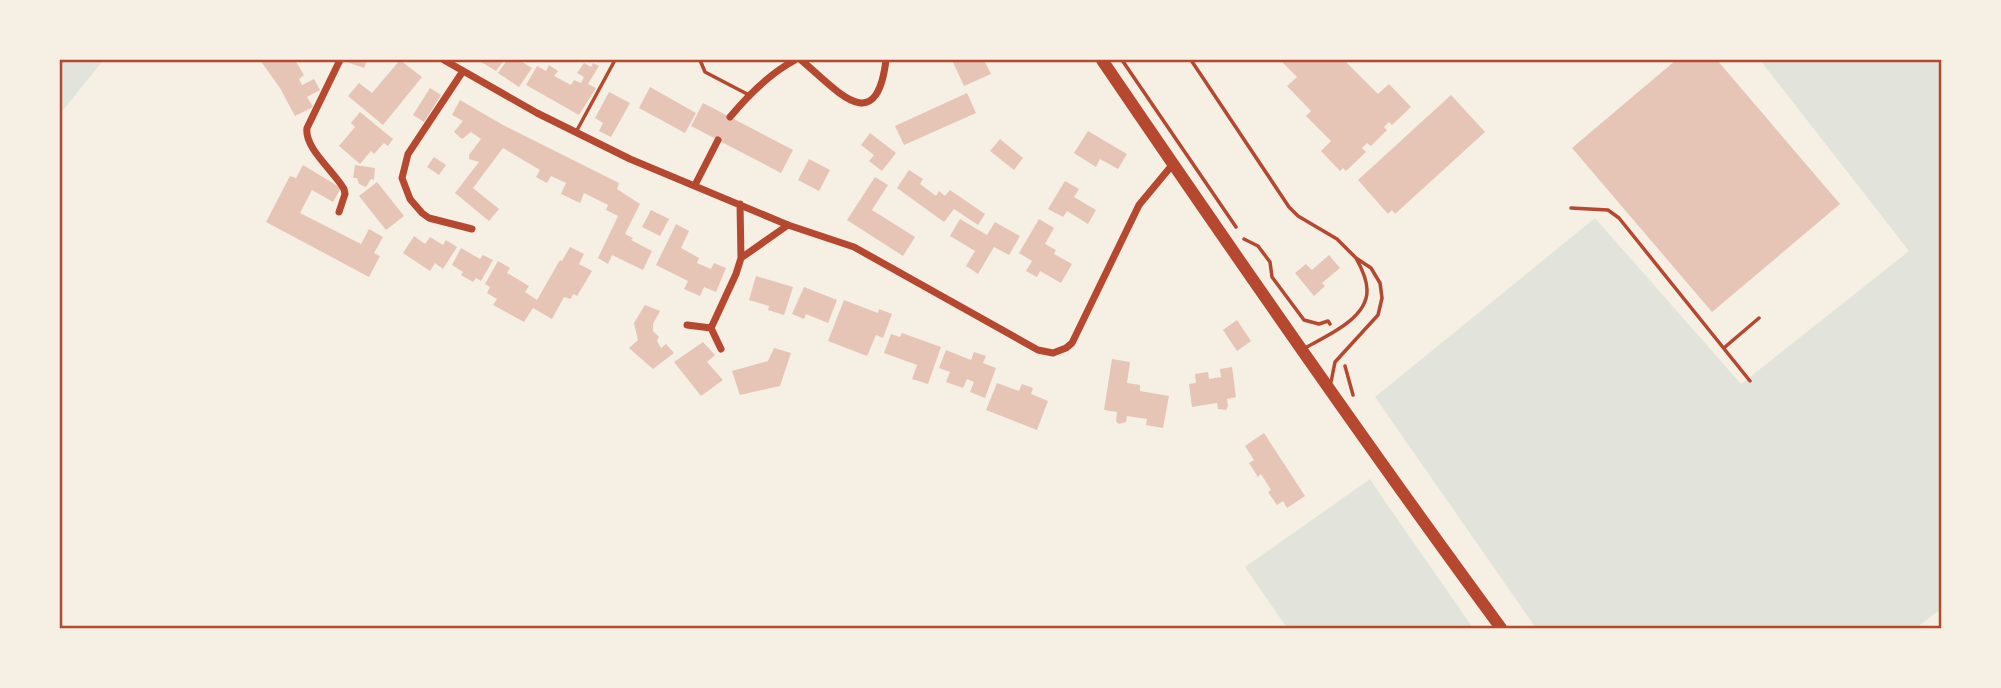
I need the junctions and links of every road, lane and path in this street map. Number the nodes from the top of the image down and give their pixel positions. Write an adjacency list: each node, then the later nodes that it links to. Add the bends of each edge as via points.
1 (340, 60): 20 (street, via 306,135 344,189)
2 (444, 60): 11 (street)
3 (615, 60): 14 (lane)
4 (699, 60): 12 (lane, via 705,72)
5 (795, 60): 12 (street)
6 (801, 60): 7 (street, via 859,104 879,92)
7 (886, 60)
8 (1102, 60): 16 (main road)
9 (1122, 60): 27 (path, via 1244,240 1258,246 1269,261 1272,277 1299,314 1309,322 1328,321)
10 (1191, 60): 24 (lane, via 1289,207 1337,239)
11 (463, 71): 14 (street); 22 (street, via 408,154 402,178 422,213)
12 (749, 95): 13 (street)
13 (730, 117)
14 (576, 132): 17 (street)
15 (718, 140): 17 (street)
16 (1173, 164): 21 (street, via 1139,205 1072,343 1053,353 1002,331 854,247); 31 (main road)
17 (695, 185): 18 (street)
18 (740, 204): 21 (street); 23 (street)
19 (1571, 208): 29 (lane, via 1608,210 1619,218)
20 (339, 212)
21 (788, 225): 23 (street)
22 (472, 229)
23 (741, 258): 28 (street)
24 (1356, 258): 31 (lane, via 1366,284 1363,305 1335,331); 33 (lane, via 1378,278 1381,307 1374,321 1335,362)
25 (1759, 318): 29 (lane)
26 (687, 325): 28 (street)
27 (1331, 326)
28 (711, 328): 30 (street)
29 (1725, 347): 32 (lane)
30 (721, 349)
31 (1301, 350): 33 (main road)
32 (1750, 381)
33 (1330, 391): 34 (main road)
34 (1501, 628)

